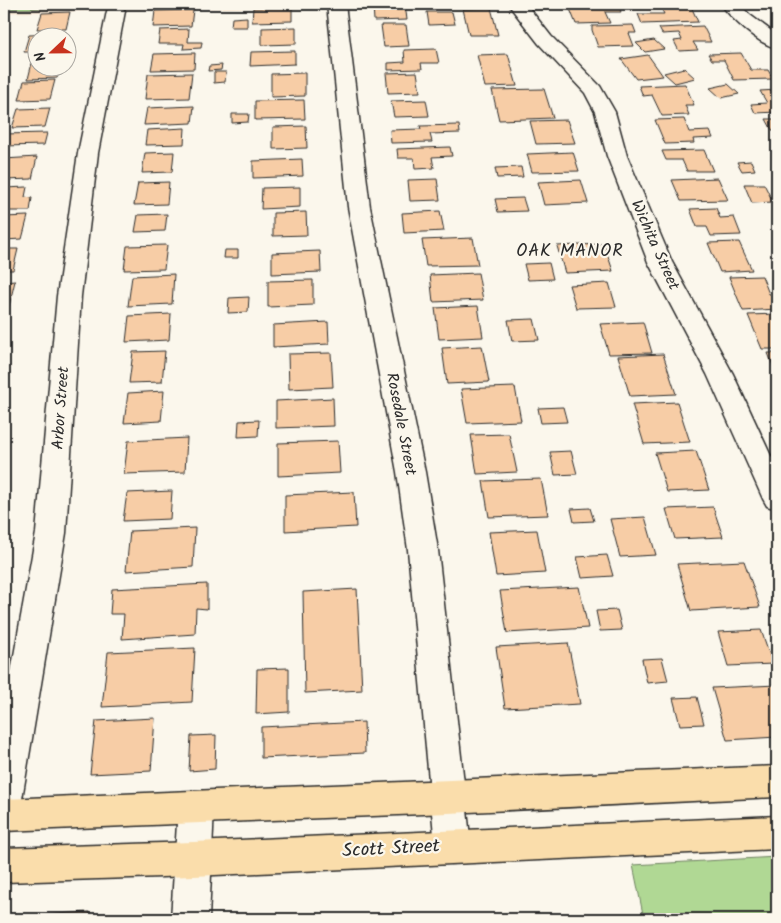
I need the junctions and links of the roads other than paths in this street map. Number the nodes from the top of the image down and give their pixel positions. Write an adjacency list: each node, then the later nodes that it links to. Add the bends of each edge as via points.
1 (336, 4): 8 (street, Rosedale Street, via 359,207 423,550)
2 (517, 4): 6 (street, Wichita Street, via 545,40 593,90 605,112 617,156 660,262 720,374)
3 (730, 4): 5 (street, via 744,19)
4 (116, 11): 9 (street, Arbor Street, via 88,153 69,296 52,533)
5 (777, 43)
6 (777, 499)
7 (777, 782): 8 (main road)
8 (448, 797): 10 (main road); 13 (street, Rosedale Street)
9 (4, 804)
10 (196, 807): 11 (main road); 14 (street)
11 (4, 815)
12 (777, 832): 13 (main road, Scott Street)
13 (453, 846): 14 (main road, Scott Street)
14 (194, 859): 15 (main road, Scott Street); 16 (street)
15 (4, 865)
16 (190, 919)

